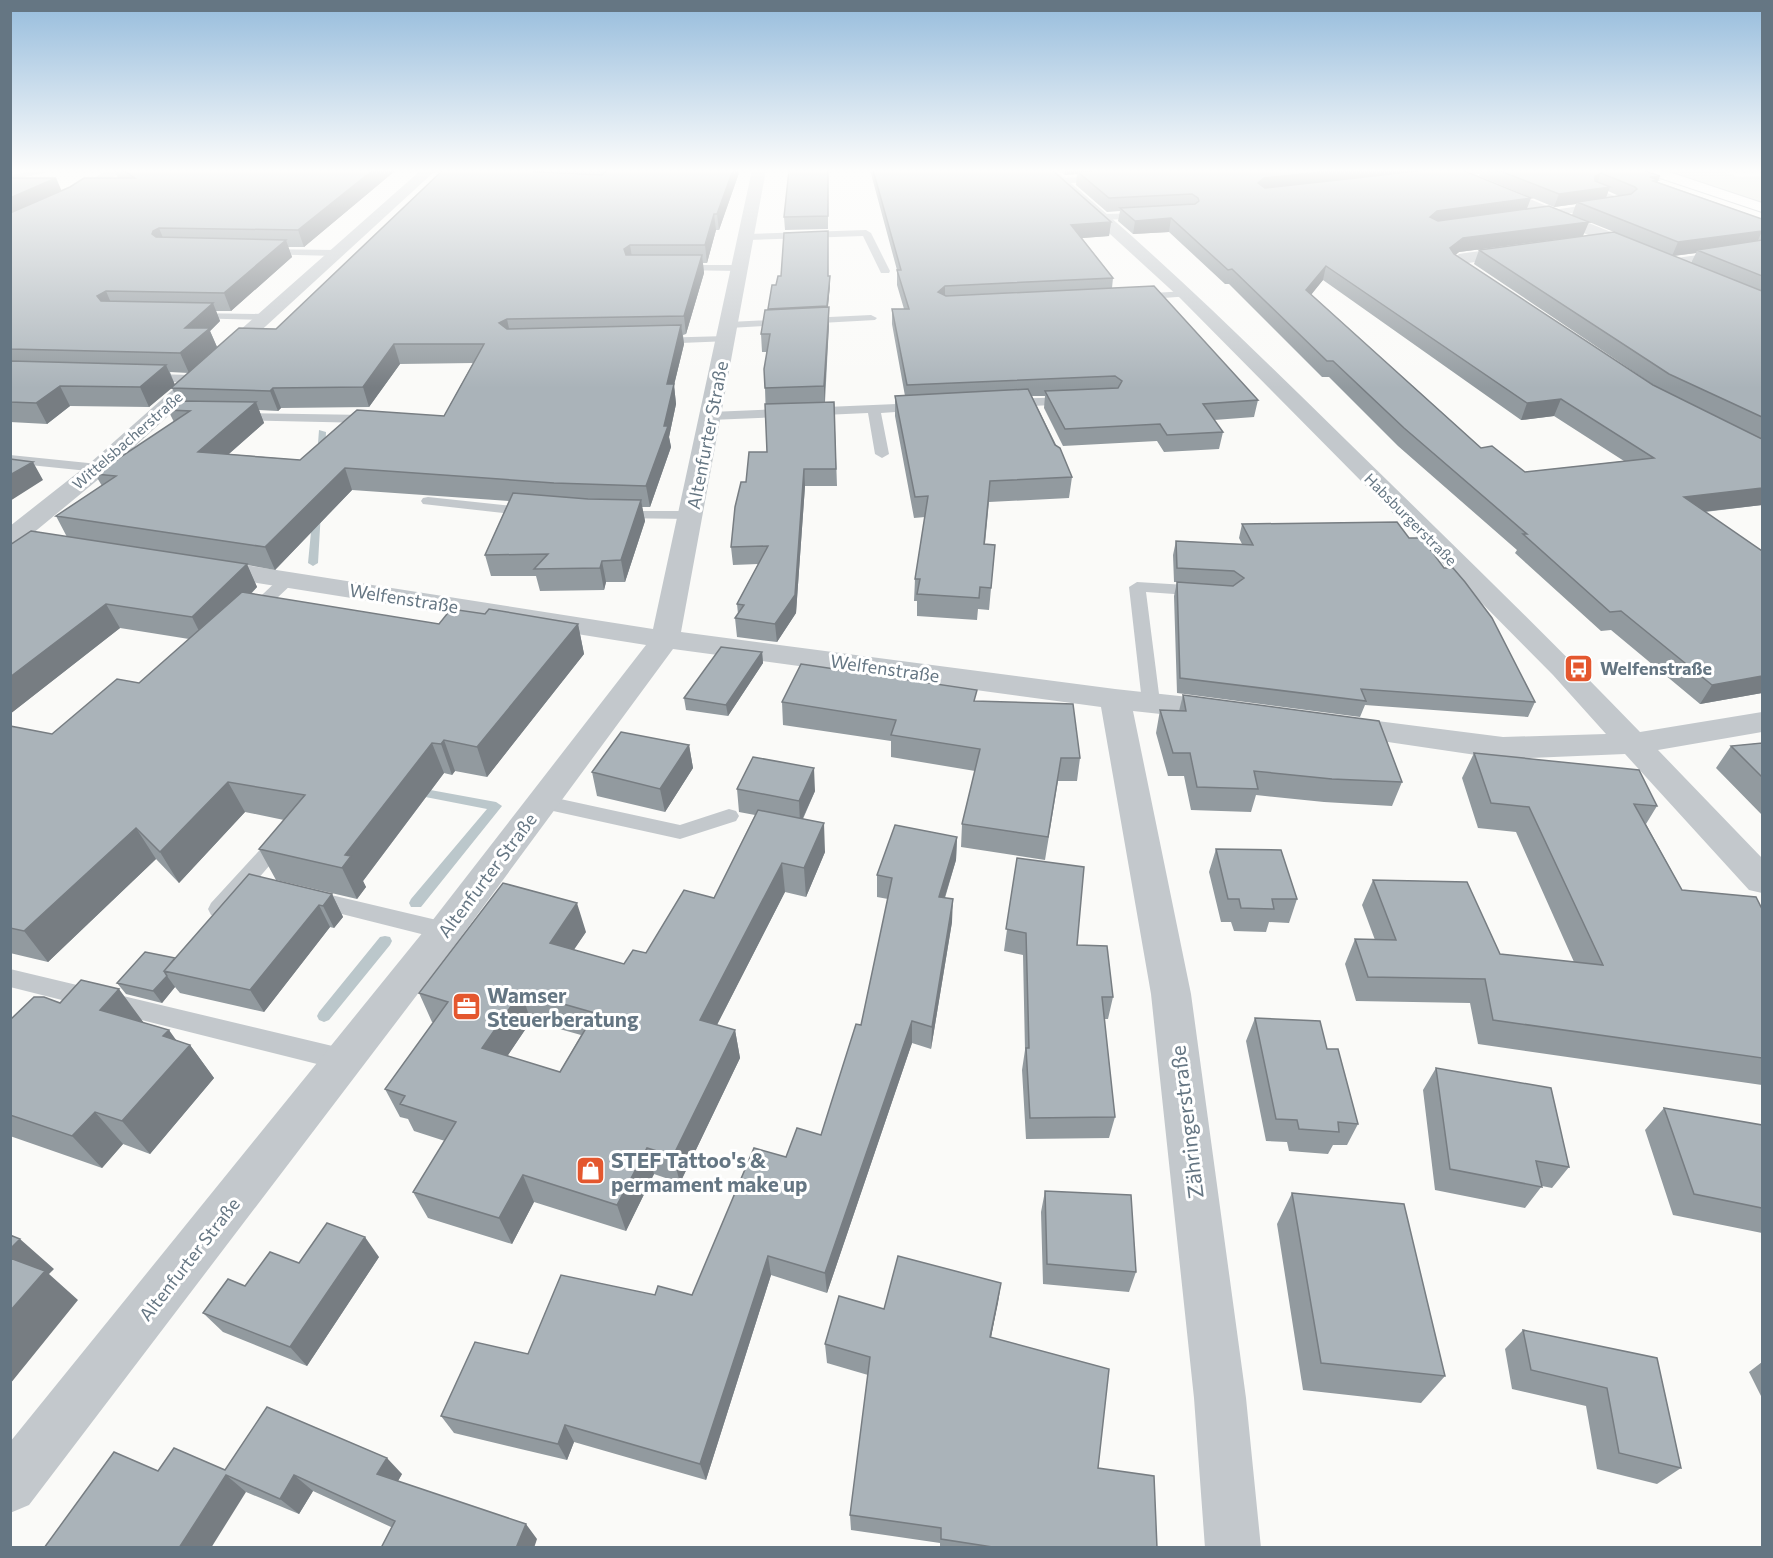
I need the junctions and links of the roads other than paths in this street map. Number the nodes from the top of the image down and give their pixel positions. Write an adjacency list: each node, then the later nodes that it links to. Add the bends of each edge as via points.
1 (347, 243): 9 (street, Wittelsbacherstraße)
2 (746, 243): 10 (street, Altenfurter Straße)
3 (807, 243): 10 (lane)
4 (871, 243): 14 (lane)
5 (1131, 243): 16 (street, Habsburgerstraße)
6 (1620, 243): 12 (street)
7 (1544, 248): 17 (street, via 1465,258 1457,263)
8 (257, 252): 9 (lane)
9 (335, 253): 20 (street, Wittelsbacherstraße)
10 (744, 253): 13 (lane); 22 (street, Altenfurter Straße)
11 (1734, 253): 12 (lane)
12 (1669, 262): 15 (street)
13 (665, 268)
14 (885, 271)
15 (1700, 275)
16 (1186, 294): 18 (lane); 53 (street, Habsburgerstraße)
17 (1500, 294)
18 (1128, 297)
19 (183, 316): 20 (lane)
20 (264, 316): 25 (street, Wittelsbacherstraße)
21 (871, 318): 22 (lane)
22 (727, 332): 23 (lane); 32 (street, Altenfurter Straße)
23 (642, 341)
24 (138, 378): 25 (lane)
25 (195, 379): 30 (street, Wittelsbacherstraße)
26 (1089, 400): 27 (lane, via 1034,407)
27 (998, 403)
28 (930, 406): 29 (lane)
29 (874, 409): 32 (lane); 35 (lane)
30 (157, 415): 31 (lane); 37 (street, Wittelsbacherstraße)
31 (179, 416)
32 (711, 416): 41 (street, Altenfurter Straße)
33 (225, 417): 34 (lane)
34 (368, 419)
35 (882, 454)
36 (10, 459): 37 (lane)
37 (98, 468): 42 (street, Wittelsbacherstraße)
38 (428, 501): 39 (lane)
39 (546, 512)
40 (599, 515): 41 (lane)
41 (691, 515): 48 (street, Altenfurter Straße)
42 (10, 539): 43 (street)
43 (89, 550)
44 (178, 563): 45 (street, Welfenstraße)
45 (288, 579): 47 (lane); 48 (street, Welfenstraße)
46 (1219, 592): 49 (lane, via 1137,587)
47 (236, 627)
48 (665, 639): 49 (street, Welfenstraße); 54 (street, Altenfurter Straße)
49 (1133, 700): 50 (street, Welfenstraße); 66 (street, Zähringerstraße, via 1220,1398)
50 (1257, 716)
51 (1762, 722): 53 (street)
52 (1316, 723): 53 (street, via 1503,748)
53 (1635, 743): 57 (street, Habsburgerstraße)
54 (542, 802): 55 (lane, via 680,832); 62 (street, Altenfurter Straße)
55 (729, 816)
56 (275, 846): 58 (lane)
57 (1762, 880)
58 (242, 882): 59 (lane); 61 (lane)
59 (265, 887)
60 (287, 893): 62 (lane)
61 (208, 922)
62 (445, 931): 64 (street, Altenfurter Straße)
63 (10, 978): 64 (lane)
64 (345, 1060): 65 (street, Altenfurter Straße)
65 (10, 1486)
66 (1233, 1548)

